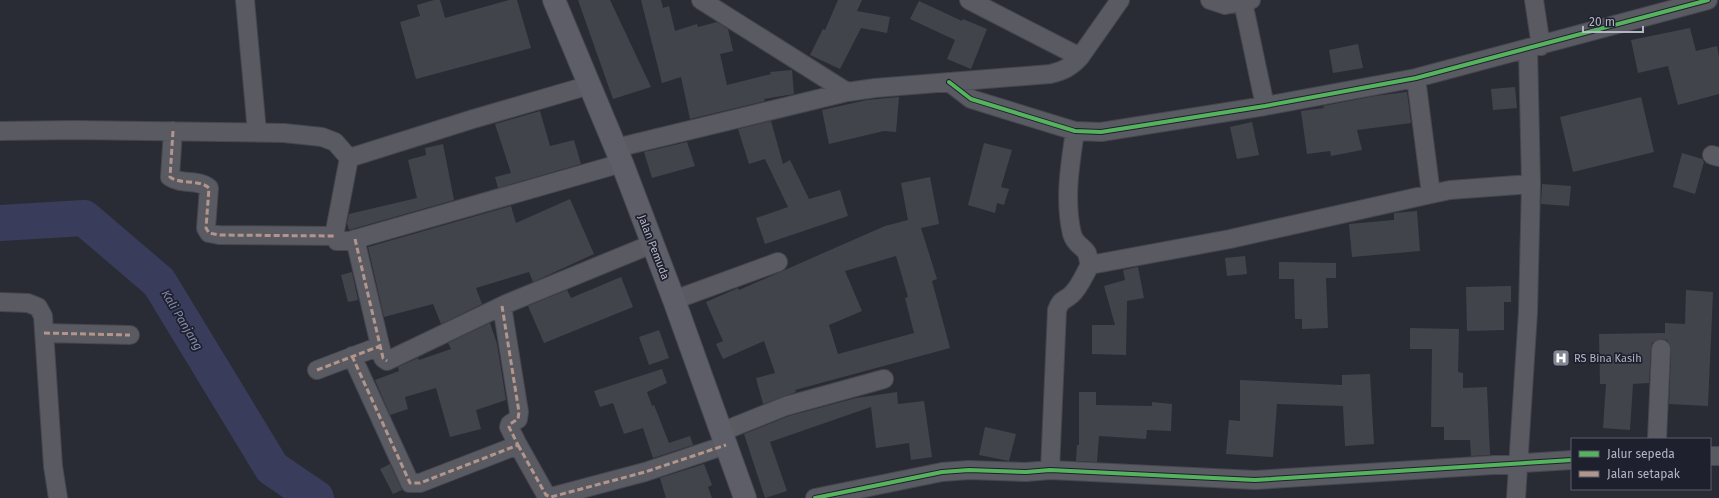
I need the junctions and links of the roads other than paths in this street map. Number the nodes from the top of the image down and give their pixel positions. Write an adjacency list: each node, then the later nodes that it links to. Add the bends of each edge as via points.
1 (245, 0): 20 (street)
2 (554, 0): 14 (main road, Jalan Pemuda)
3 (701, 0): 15 (street)
4 (970, 0): 11 (street)
5 (1120, 0): 11 (street)
6 (1210, 0): 9 (street, via 1224,5)
7 (1534, 0): 10 (street)
8 (1708, 0): 10 (street)
9 (1247, 1): 16 (street)
10 (1535, 47): 12 (street); 23 (street)
11 (1080, 57): 13 (street, via 1064,71 1050,74)
12 (1416, 78): 16 (street); 24 (street)
13 (949, 82): 15 (street); 19 (street, via 971,99)
14 (590, 85): 21 (main road, Jalan Pemuda); 22 (street)
15 (847, 92): 21 (street)
16 (1266, 106): 19 (street, via 1101,132)
17 (0, 131): 18 (street)
18 (173, 131): 20 (street); 25 (street, via 170,177 174,180 205,184 209,188 206,228 209,233)
19 (1075, 131): 29 (street, via 1069,171 1069,210 1073,235 1078,245 1087,253)
20 (257, 132): 22 (street, via 322,137 335,142)
21 (619, 155): 26 (street); 27 (main road, Jalan Pemuda)
22 (349, 158): 25 (street)
23 (1531, 184): 24 (street, via 1450,190); 44 (street, via 1528,312)
24 (1430, 194): 29 (street, via 1230,239)
25 (334, 236): 26 (street, via 337,241)
26 (355, 239): 35 (street)
27 (652, 244): 30 (main road, Jalan Pemuda); 32 (street)
28 (778, 262): 30 (street)
29 (1090, 265): 45 (street, via 1077,288 1059,303 1057,310)
30 (674, 300): 40 (main road, Jalan Pemuda)
31 (0, 302): 33 (street, via 38,306 43,316)
32 (502, 306): 35 (street, via 387,361 383,358); 42 (street, via 519,412 518,419 509,427)
33 (44, 333): 34 (street); 46 (street, via 53,466)
34 (130, 335)
35 (380, 346): 37 (street)
36 (1661, 349): 41 (street)
37 (352, 356): 38 (street); 42 (street, via 410,482 420,483)
38 (317, 370)
39 (884, 379): 40 (street, via 786,406)
40 (724, 438): 42 (street, via 645,472 551,497 546,495); 47 (main road, Jalan Pemuda)
41 (1656, 438)
42 (518, 445)
43 (1571, 460): 44 (street)
44 (1517, 463): 45 (street, via 1255,480); 49 (street)
45 (1050, 470): 48 (street, via 942,472)
46 (58, 498)
47 (745, 498)
48 (815, 498)
49 (1516, 498)

